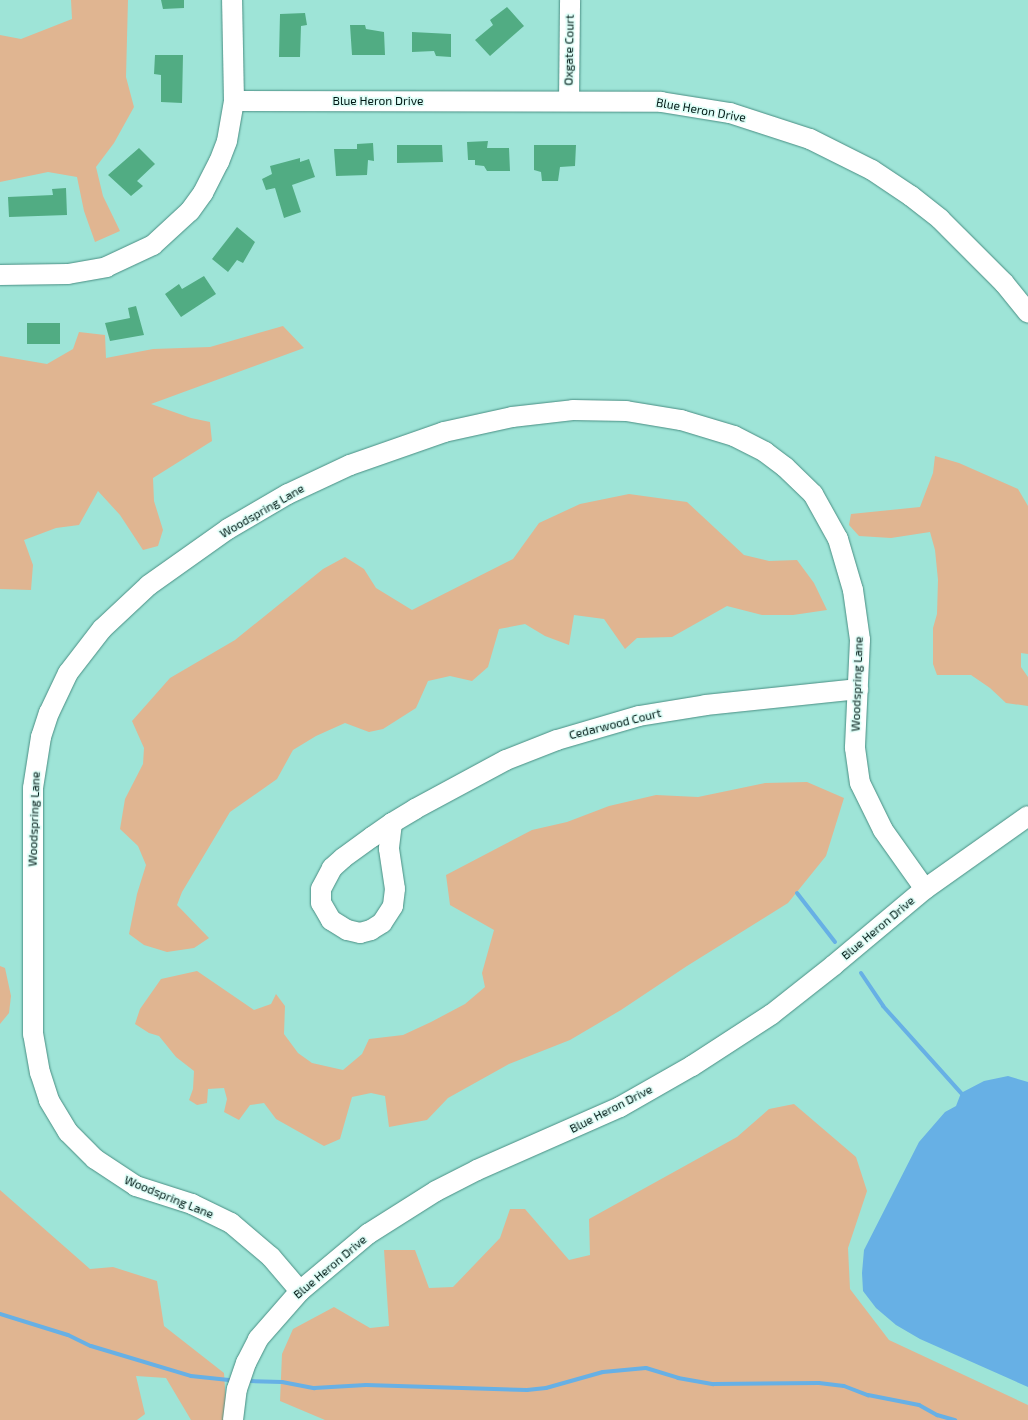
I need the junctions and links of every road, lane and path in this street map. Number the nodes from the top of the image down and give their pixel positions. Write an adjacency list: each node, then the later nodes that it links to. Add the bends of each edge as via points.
1 (232, 0): 3 (street)
2 (570, 0): 4 (street, Oxgate Court)
3 (234, 101): 4 (street, Blue Heron Drive); 5 (street, via 227,140 203,193 172,230 152,245 106,267 68,274)
4 (569, 101): 6 (street, Blue Heron Drive, via 661,102 730,113 810,140 872,170 940,219 1004,283)
5 (0, 275)
6 (1028, 314)
7 (858, 689): 9 (street, Cedarwood Court, via 666,711 596,728 506,760 440,793); 10 (street, Woodspring Lane, via 855,748 864,794 882,830); 11 (street, Woodspring Lane, via 860,640 850,576 838,539 813,494 786,467 765,452 734,436 681,420 626,411 573,410 512,416 444,432 350,465 288,494 228,529 149,585 102,628 68,673 49,713 36,762 32,992 33,1034 40,1073 60,1122 95,1159 136,1186 192,1204 231,1223 271,1257)
8 (1028, 816): 10 (street, Blue Heron Drive)
9 (392, 823): 9 (street, Cedarwood Court, via 342,858 324,879 320,889 324,909 331,920 347,930 360,933 371,930 382,923 394,906 395,889 389,849)
10 (925, 889): 11 (street, Blue Heron Drive, via 784,1004 692,1066 620,1107 477,1170 436,1191 368,1234)
11 (300, 1291): 12 (street, Blue Heron Drive, via 273,1319 246,1363 237,1390)
12 (233, 1420)

